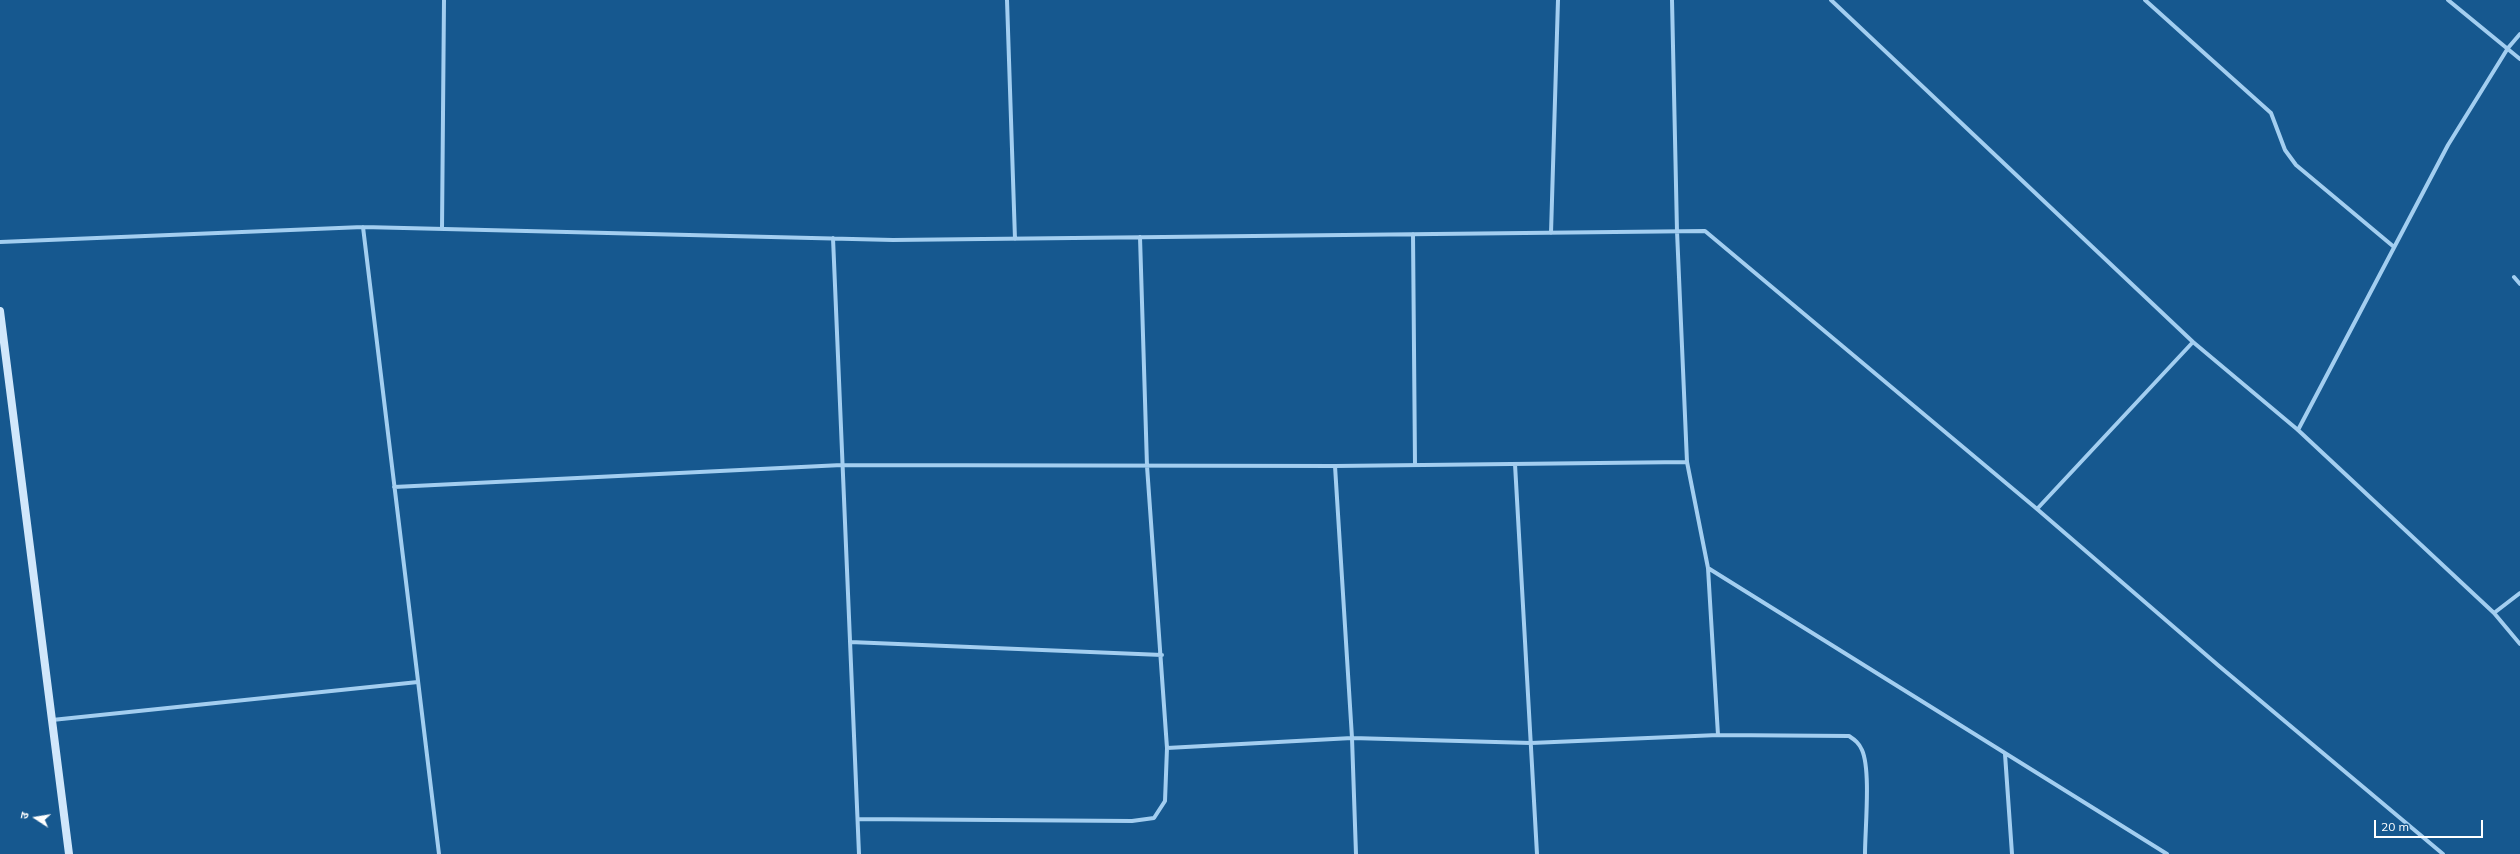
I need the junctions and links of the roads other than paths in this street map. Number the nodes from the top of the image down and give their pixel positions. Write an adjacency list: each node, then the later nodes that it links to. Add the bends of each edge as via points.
1 (444, 0): 12 (street)
2 (1007, 0): 18 (street)
3 (1558, 0): 14 (street)
4 (1672, 0): 13 (street)
5 (1831, 0): 24 (street)
6 (2145, 0): 20 (street, via 2271,112 2286,150 2296,165)
7 (2448, 0): 9 (street)
8 (2520, 34): 9 (street)
9 (2508, 48): 10 (street); 20 (street, via 2448,144)
10 (2520, 59)
11 (363, 226): 12 (street); 19 (street); 32 (street)
12 (442, 228): 17 (street)
13 (1677, 232): 14 (street); 26 (street); 33 (street, via 1705,231)
14 (1551, 233): 15 (street)
15 (1413, 234): 16 (street); 27 (street)
16 (1140, 237): 18 (street); 30 (street)
17 (833, 238): 18 (street); 29 (street)
18 (1015, 239)
19 (0, 242)
20 (2394, 247): 25 (street)
21 (2514, 277): 22 (street)
22 (2520, 284)
23 (0, 311): 41 (street)
24 (2193, 342): 25 (street); 33 (street)
25 (2298, 430): 36 (street)
26 (1686, 462): 28 (street); 34 (street)
27 (1415, 464): 28 (street); 31 (street)
28 (1515, 464): 44 (street)
29 (842, 465): 30 (street); 32 (street); 37 (street)
30 (1147, 466): 31 (street); 39 (street)
31 (1335, 466): 43 (street)
32 (394, 487): 40 (street)
33 (2037, 509): 56 (street)
34 (1708, 568): 42 (street); 46 (street)
35 (2520, 593): 36 (street)
36 (2494, 613): 38 (street)
37 (850, 642): 39 (street); 47 (street)
38 (2520, 644)
39 (1162, 655): 45 (street)
40 (418, 682): 41 (street); 49 (street)
41 (52, 720): 48 (street)
42 (1718, 735): 44 (street); 53 (street, via 1849,736 1856,741 1862,750 1866,774)
43 (1352, 738): 44 (street); 45 (street); 51 (street)
44 (1531, 743): 52 (street)
45 (1167, 748): 47 (street, via 1165,801 1154,818 1132,821)
46 (2005, 754): 54 (street); 55 (street)
47 (858, 818): 50 (street)
48 (69, 854)
49 (439, 854)
50 (860, 854)
51 (1356, 854)
52 (1537, 854)
53 (1865, 854)
54 (2012, 854)
55 (2167, 854)
56 (2443, 854)

